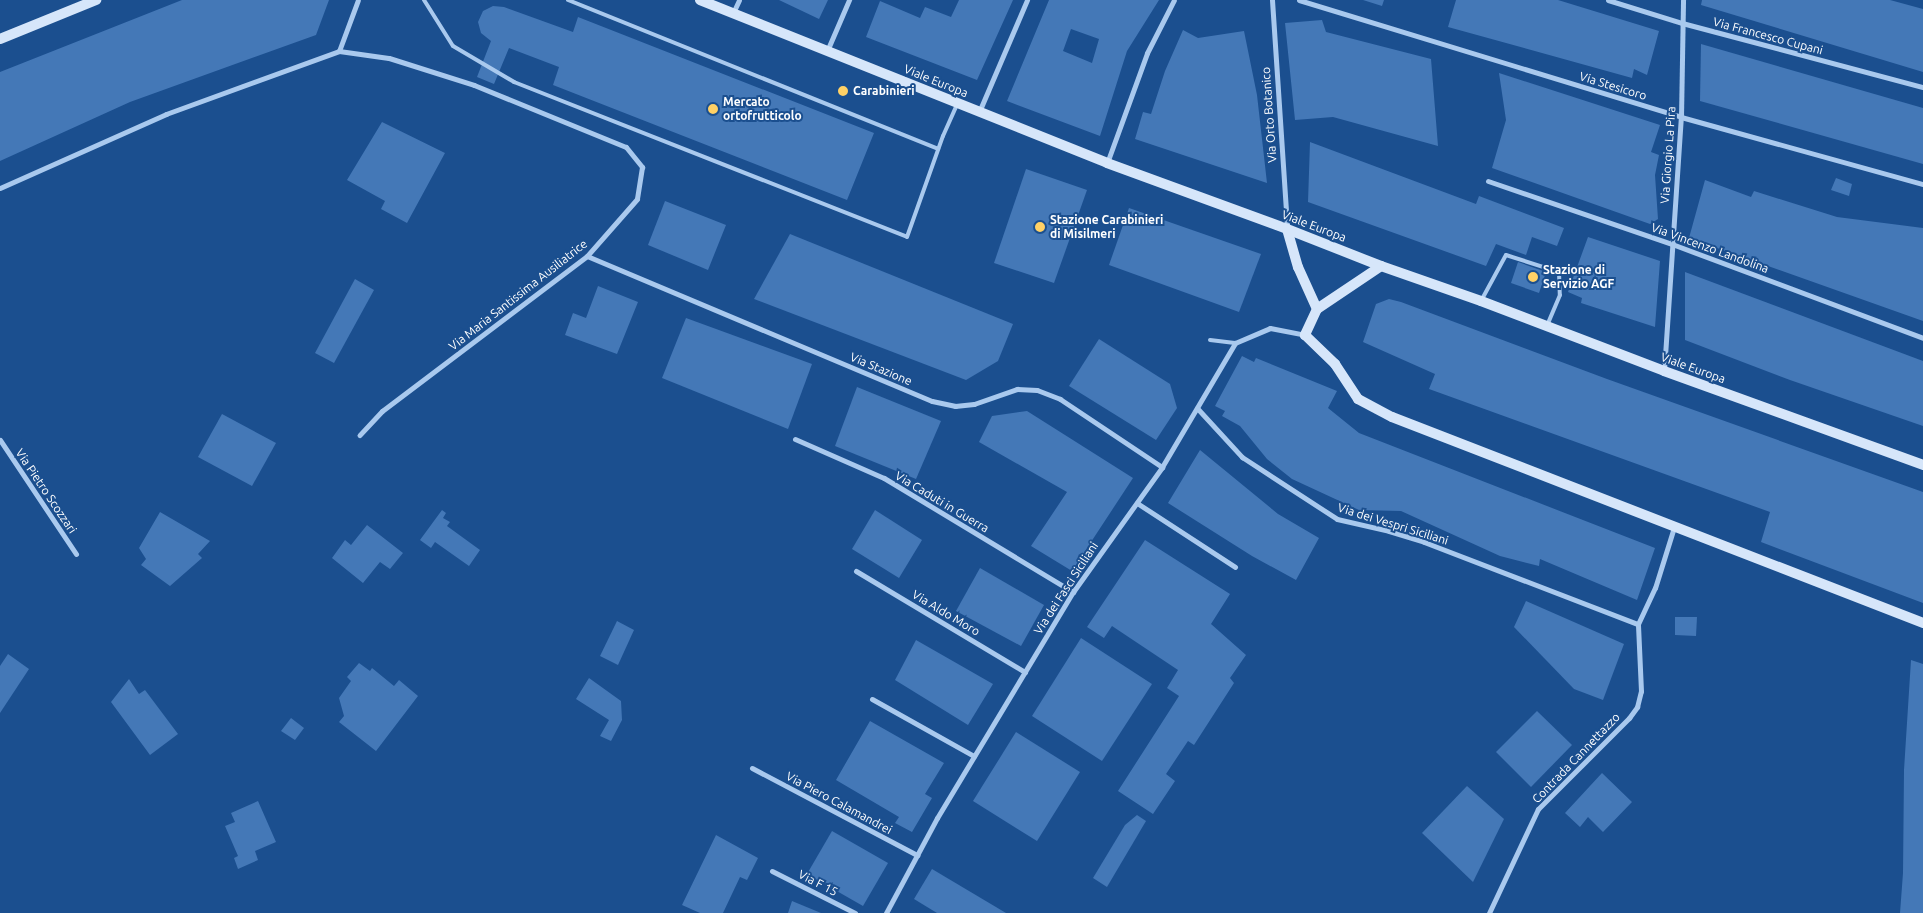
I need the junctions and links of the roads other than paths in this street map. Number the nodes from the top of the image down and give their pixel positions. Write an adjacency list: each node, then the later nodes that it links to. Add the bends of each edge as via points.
1 (96, 0): 16 (main road)
2 (358, 0): 17 (street)
3 (568, 0): 23 (lane)
4 (700, 0): 14 (main road, Viale Europa)
5 (739, 0): 14 (street)
6 (849, 0): 18 (street)
7 (1027, 0): 21 (street)
8 (1174, 0): 24 (street, via 1147,53)
9 (1272, 0): 28 (street, Via Orto Botanico)
10 (1299, 0): 22 (street, Via Stesicoro)
11 (1608, 0): 15 (street, Via Francesco Cupani)
12 (1683, 0): 15 (street, Via Giorgio La Pira)
13 (426, 1): 23 (lane, via 453,46 514,82 907,237)
14 (733, 13): 18 (main road, Viale Europa)
15 (1682, 23): 19 (street, Via Francesco Cupani); 22 (street, Via Giorgio La Pira)
16 (0, 39)
17 (339, 51): 27 (street, via 166,114); 30 (street, Via Maria Santissima Ausiliatrice, via 389,58 474,85 626,147 642,168 637,199)
18 (827, 51): 20 (main road, Viale Europa)
19 (1923, 87)
20 (958, 103): 21 (main road, Viale Europa); 23 (lane)
21 (979, 112): 24 (main road, Viale Europa)
22 (1681, 117): 26 (street, Via Stesicoro); 29 (street, Via Giorgio La Pira)
23 (938, 149)
24 (1107, 163): 28 (main road, Viale Europa)
25 (1488, 182): 29 (street, Via Vincenzo Landolina)
26 (1923, 184)
27 (0, 188)
28 (1287, 229): 31 (main road, Viale Europa); 33 (main road, via 1298,267)
29 (1672, 244): 36 (street, Via Vincenzo Landolina); 39 (street, Via Giorgio La Pira)
30 (587, 256): 41 (street, Via Maria Santissima Ausiliatrice, via 382,411); 45 (street, Via Stazione, via 932,401 955,406 974,404 1017,389 1036,390 1060,399)
31 (1381, 266): 32 (main road, Viale Europa); 33 (main road)
32 (1481, 301): 34 (main road, Viale Europa); 34 (lane, via 1506,255 1559,272 1560,295)
33 (1317, 309): 35 (main road)
34 (1546, 326): 39 (main road, Viale Europa)
35 (1305, 335): 38 (street, via 1270,328); 47 (main road, via 1334,364 1358,399 1392,417)
36 (1923, 338)
37 (1210, 340): 38 (lane)
38 (1236, 343): 40 (street, Via dei Fasci Siciliani)
39 (1664, 371): 44 (main road, Viale Europa)
40 (1197, 408): 45 (street, Via dei Fasci Siciliani); 53 (street, Via dei Vespri Siciliani, via 1242,457 1337,519 1424,542)
41 (360, 435)
42 (794, 439): 51 (street, Via Caduti in Guerra, via 884,478)
43 (0, 440): 48 (street, Via Pietro Scozzari)
44 (1923, 465)
45 (1162, 467): 46 (street, Via dei Fasci Siciliani)
46 (1137, 503): 49 (street); 51 (street, Via dei Fasci Siciliani)
47 (1674, 527): 52 (main road); 53 (street, Contrada Cannettazzo, via 1655,588)
48 (76, 554)
49 (1235, 567)
50 (856, 571): 54 (street, Via Aldo Moro)
51 (1073, 592): 54 (street, Via dei Fasci Siciliani)
52 (1923, 623)
53 (1638, 624): 63 (street, Contrada Cannettazzo, via 1641,691 1637,707 1538,809)
54 (1025, 672): 56 (street, Via dei Fasci Siciliani)
55 (872, 699): 56 (street)
56 (974, 756): 58 (street, Via dei Fasci Siciliani)
57 (752, 768): 58 (street, Via Piero Calamandrei)
58 (917, 855): 60 (street, Via dei Fasci Siciliani)
59 (772, 871): 61 (street, Via F 15)
60 (887, 911): 62 (street)
61 (855, 913)
62 (895, 913)
63 (1489, 913)

